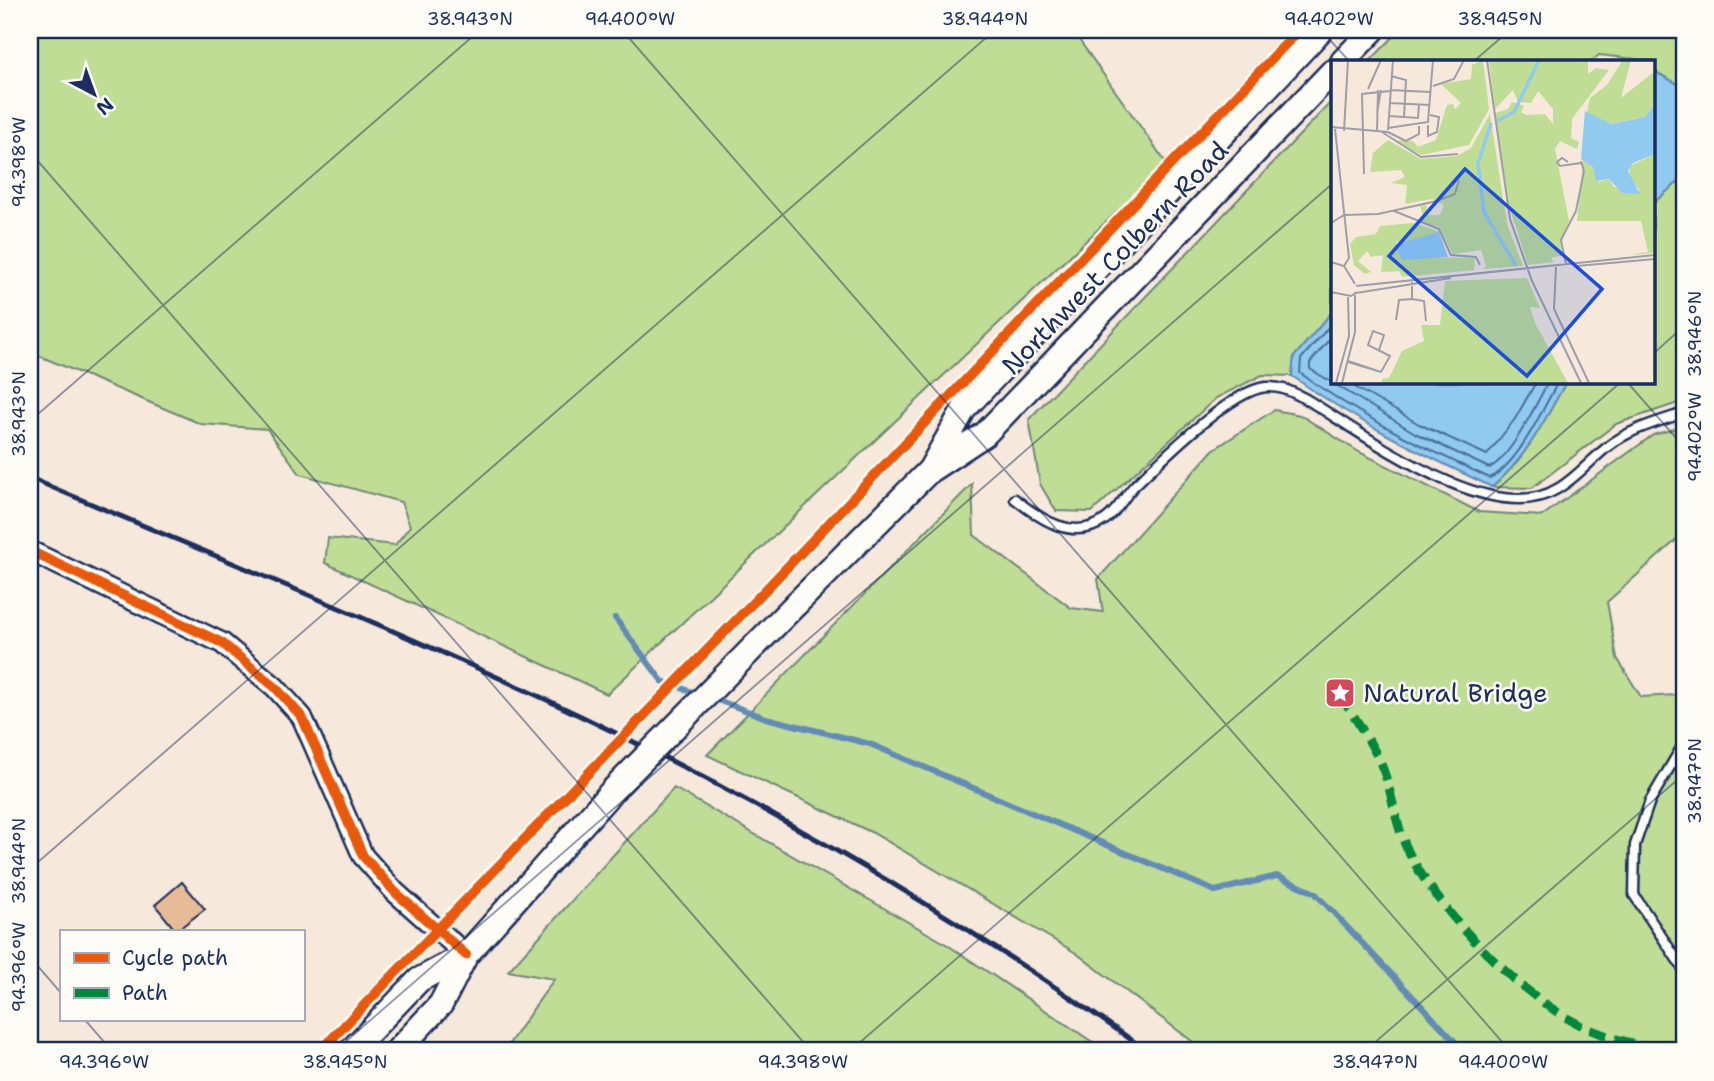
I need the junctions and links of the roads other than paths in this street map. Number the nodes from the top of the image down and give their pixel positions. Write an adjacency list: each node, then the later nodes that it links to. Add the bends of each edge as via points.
1 (1321, 30): 6 (main road, Northwest Colbern Road, via 964,409)
2 (1373, 30): 3 (main road)
3 (1344, 60)
4 (1331, 73): 6 (main road, Northwest Colbern Road, via 985,435)
5 (1684, 414): 7 (lane, via 1641,427 1609,445 1557,490 1525,501 1494,498 1457,486 1306,398 1282,387 1263,387 1238,395 1132,489 1106,520 1094,526 1050,524)
6 (929, 471): 10 (main road, Northwest Colbern Road, bridge, via 613,790)
7 (1015, 499)
8 (30, 551): 10 (street, via 222,643 275,687 302,717 363,856 395,892)
9 (1684, 743): 11 (lane, via 1650,801 1635,845 1634,895)
10 (466, 955): 12 (main road, Northwest Colbern Road, via 441,1004); 13 (main road, Northwest Colbern Road, via 419,979)
11 (1684, 970)
12 (404, 1044): 14 (lane)
13 (351, 1051)
14 (430, 1051)

